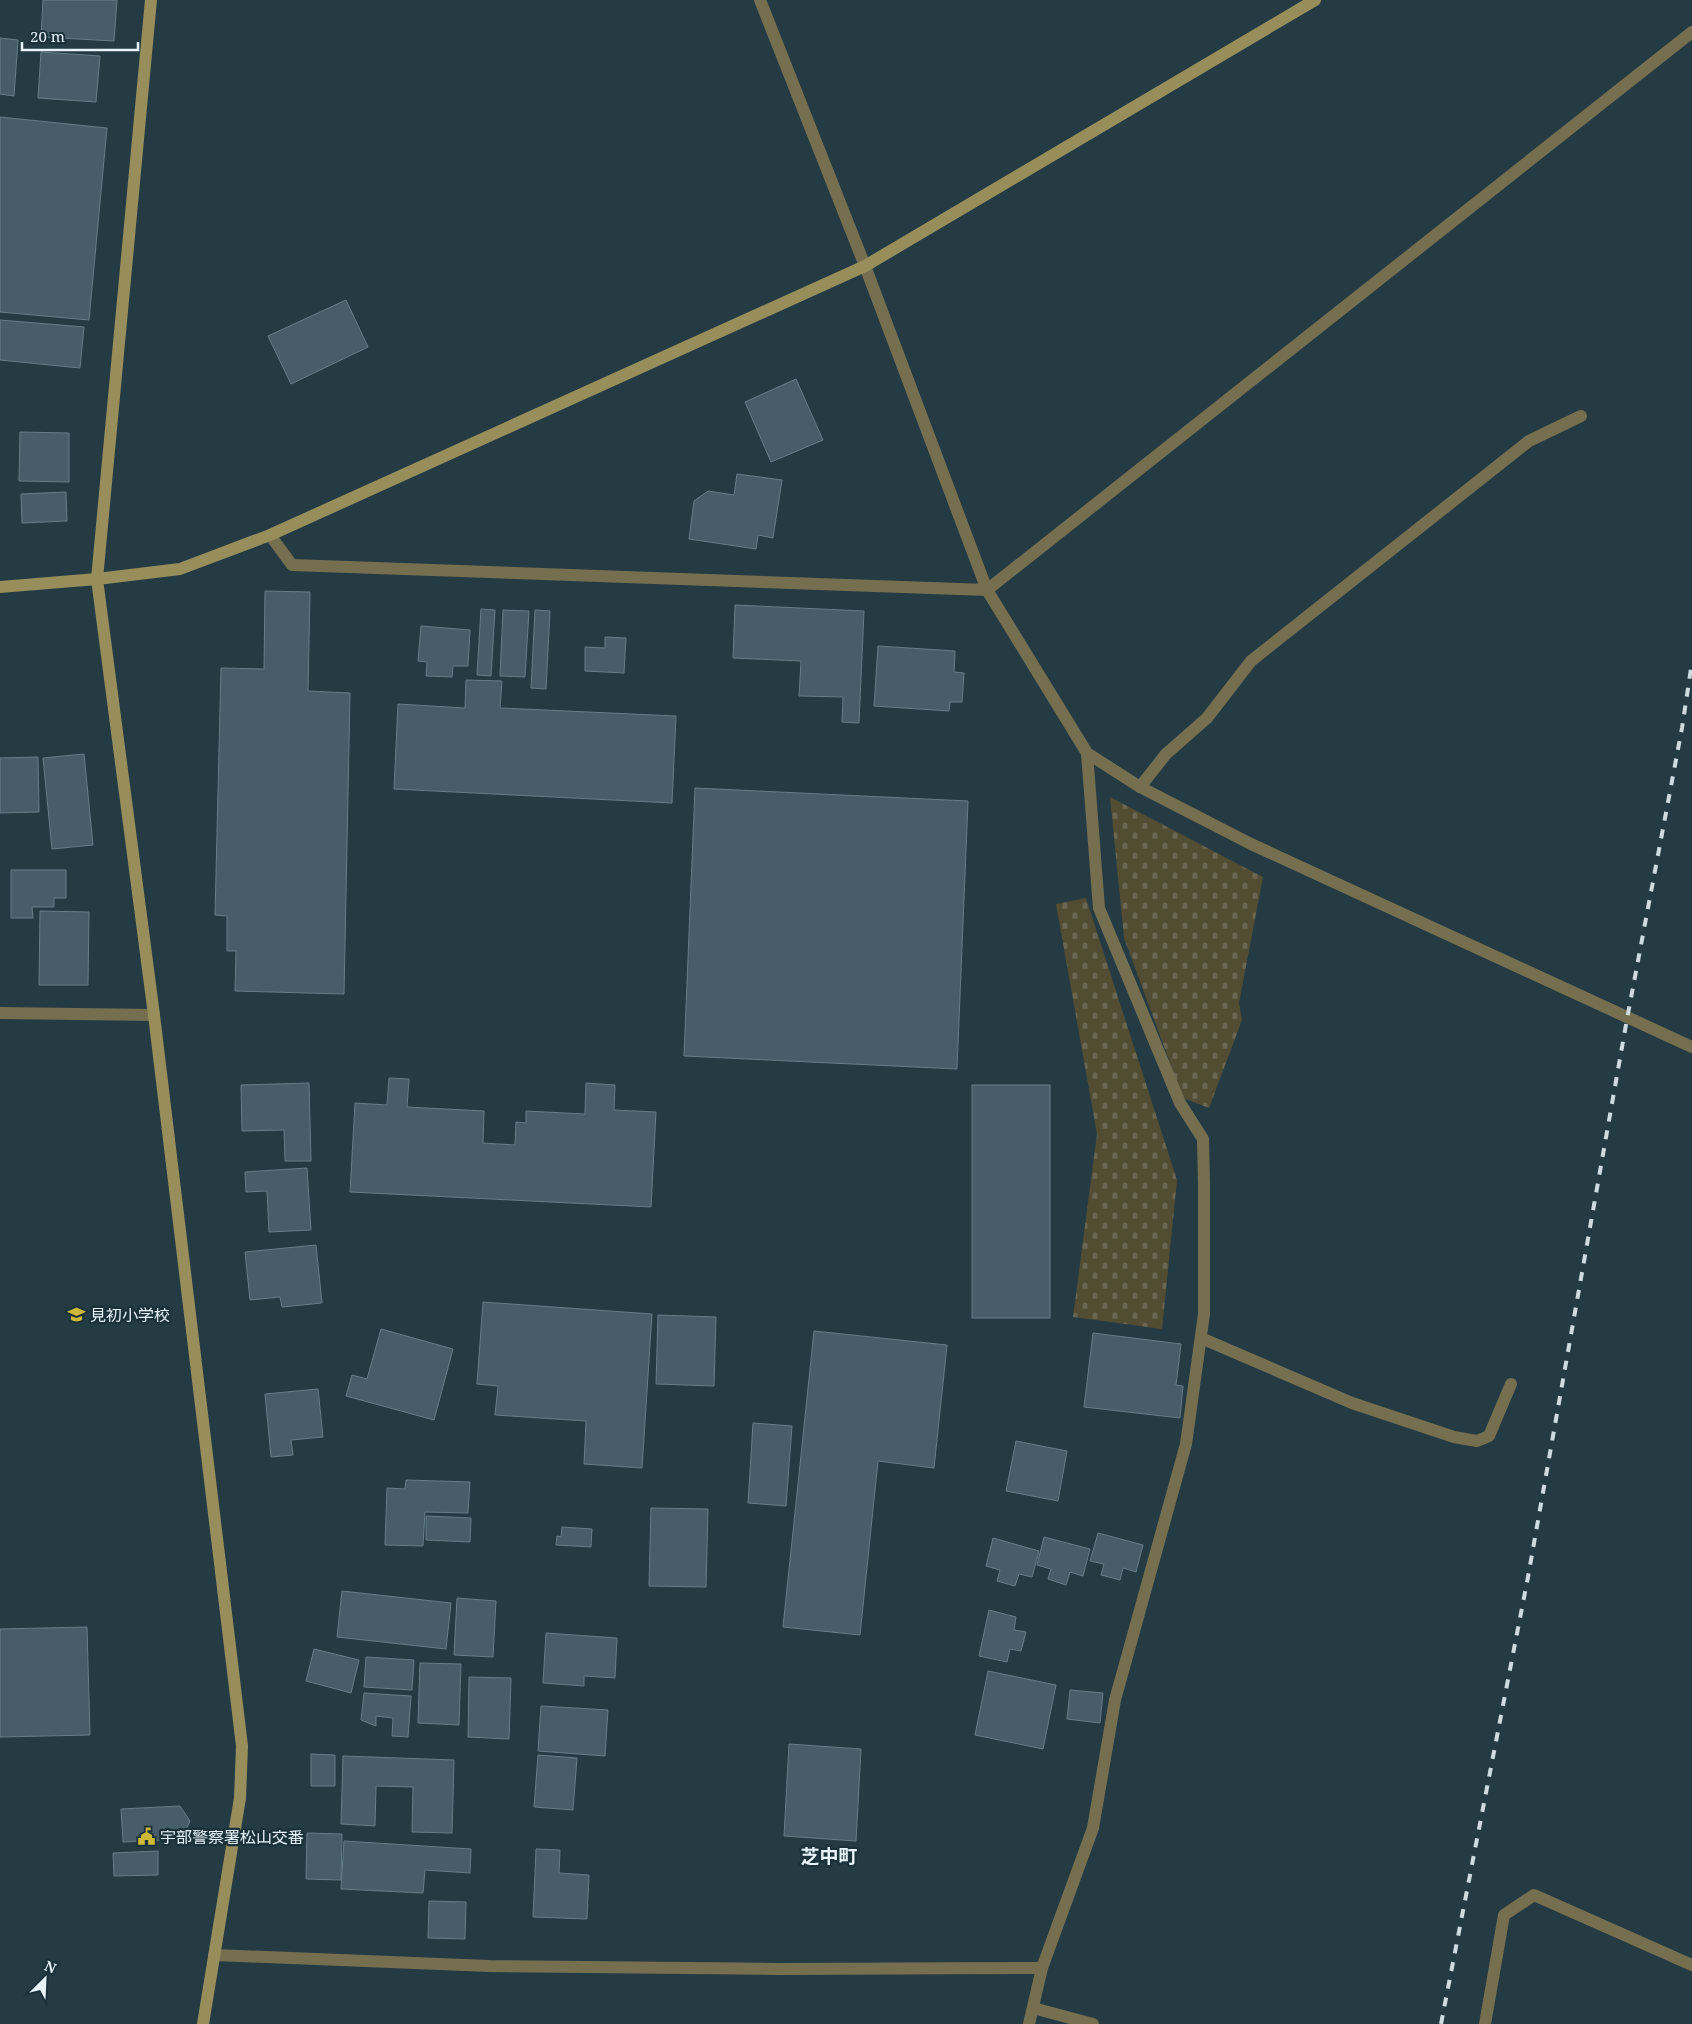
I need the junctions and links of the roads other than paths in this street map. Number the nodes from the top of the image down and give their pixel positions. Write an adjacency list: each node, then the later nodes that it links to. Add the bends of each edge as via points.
1 (151, 0): 8 (street)
2 (760, 0): 5 (street)
3 (1315, 0): 5 (street)
4 (1692, 32): 10 (street)
5 (865, 266): 7 (street); 10 (street)
6 (1581, 416): 12 (street, via 1528,441 1251,661 1207,718 1166,754)
7 (270, 535): 8 (street, via 180,569); 10 (street, via 292,566)
8 (97, 579): 9 (street); 14 (street)
9 (0, 587)
10 (987, 590): 11 (street)
11 (1087, 753): 12 (street); 16 (street, via 1099,908 1180,1103 1202,1139 1204,1296)
12 (1140, 787): 15 (street, via 1260,848)
13 (0, 1013): 14 (street)
14 (154, 1015): 18 (street, via 242,1746 240,1798)
15 (1692, 1047)
16 (1201, 1338): 17 (street, via 1352,1404 1454,1438 1477,1441 1489,1436); 20 (street, via 1186,1444 1115,1700 1093,1828)
17 (1511, 1384)
18 (214, 1955): 20 (street, via 489,1966); 22 (street)
19 (1692, 1965): 25 (street, via 1534,1895 1504,1915)
20 (1042, 1968): 21 (street)
21 (1032, 2008): 23 (street); 24 (street)
22 (203, 2024)
23 (1029, 2024)
24 (1093, 2024)
25 (1485, 2024)

